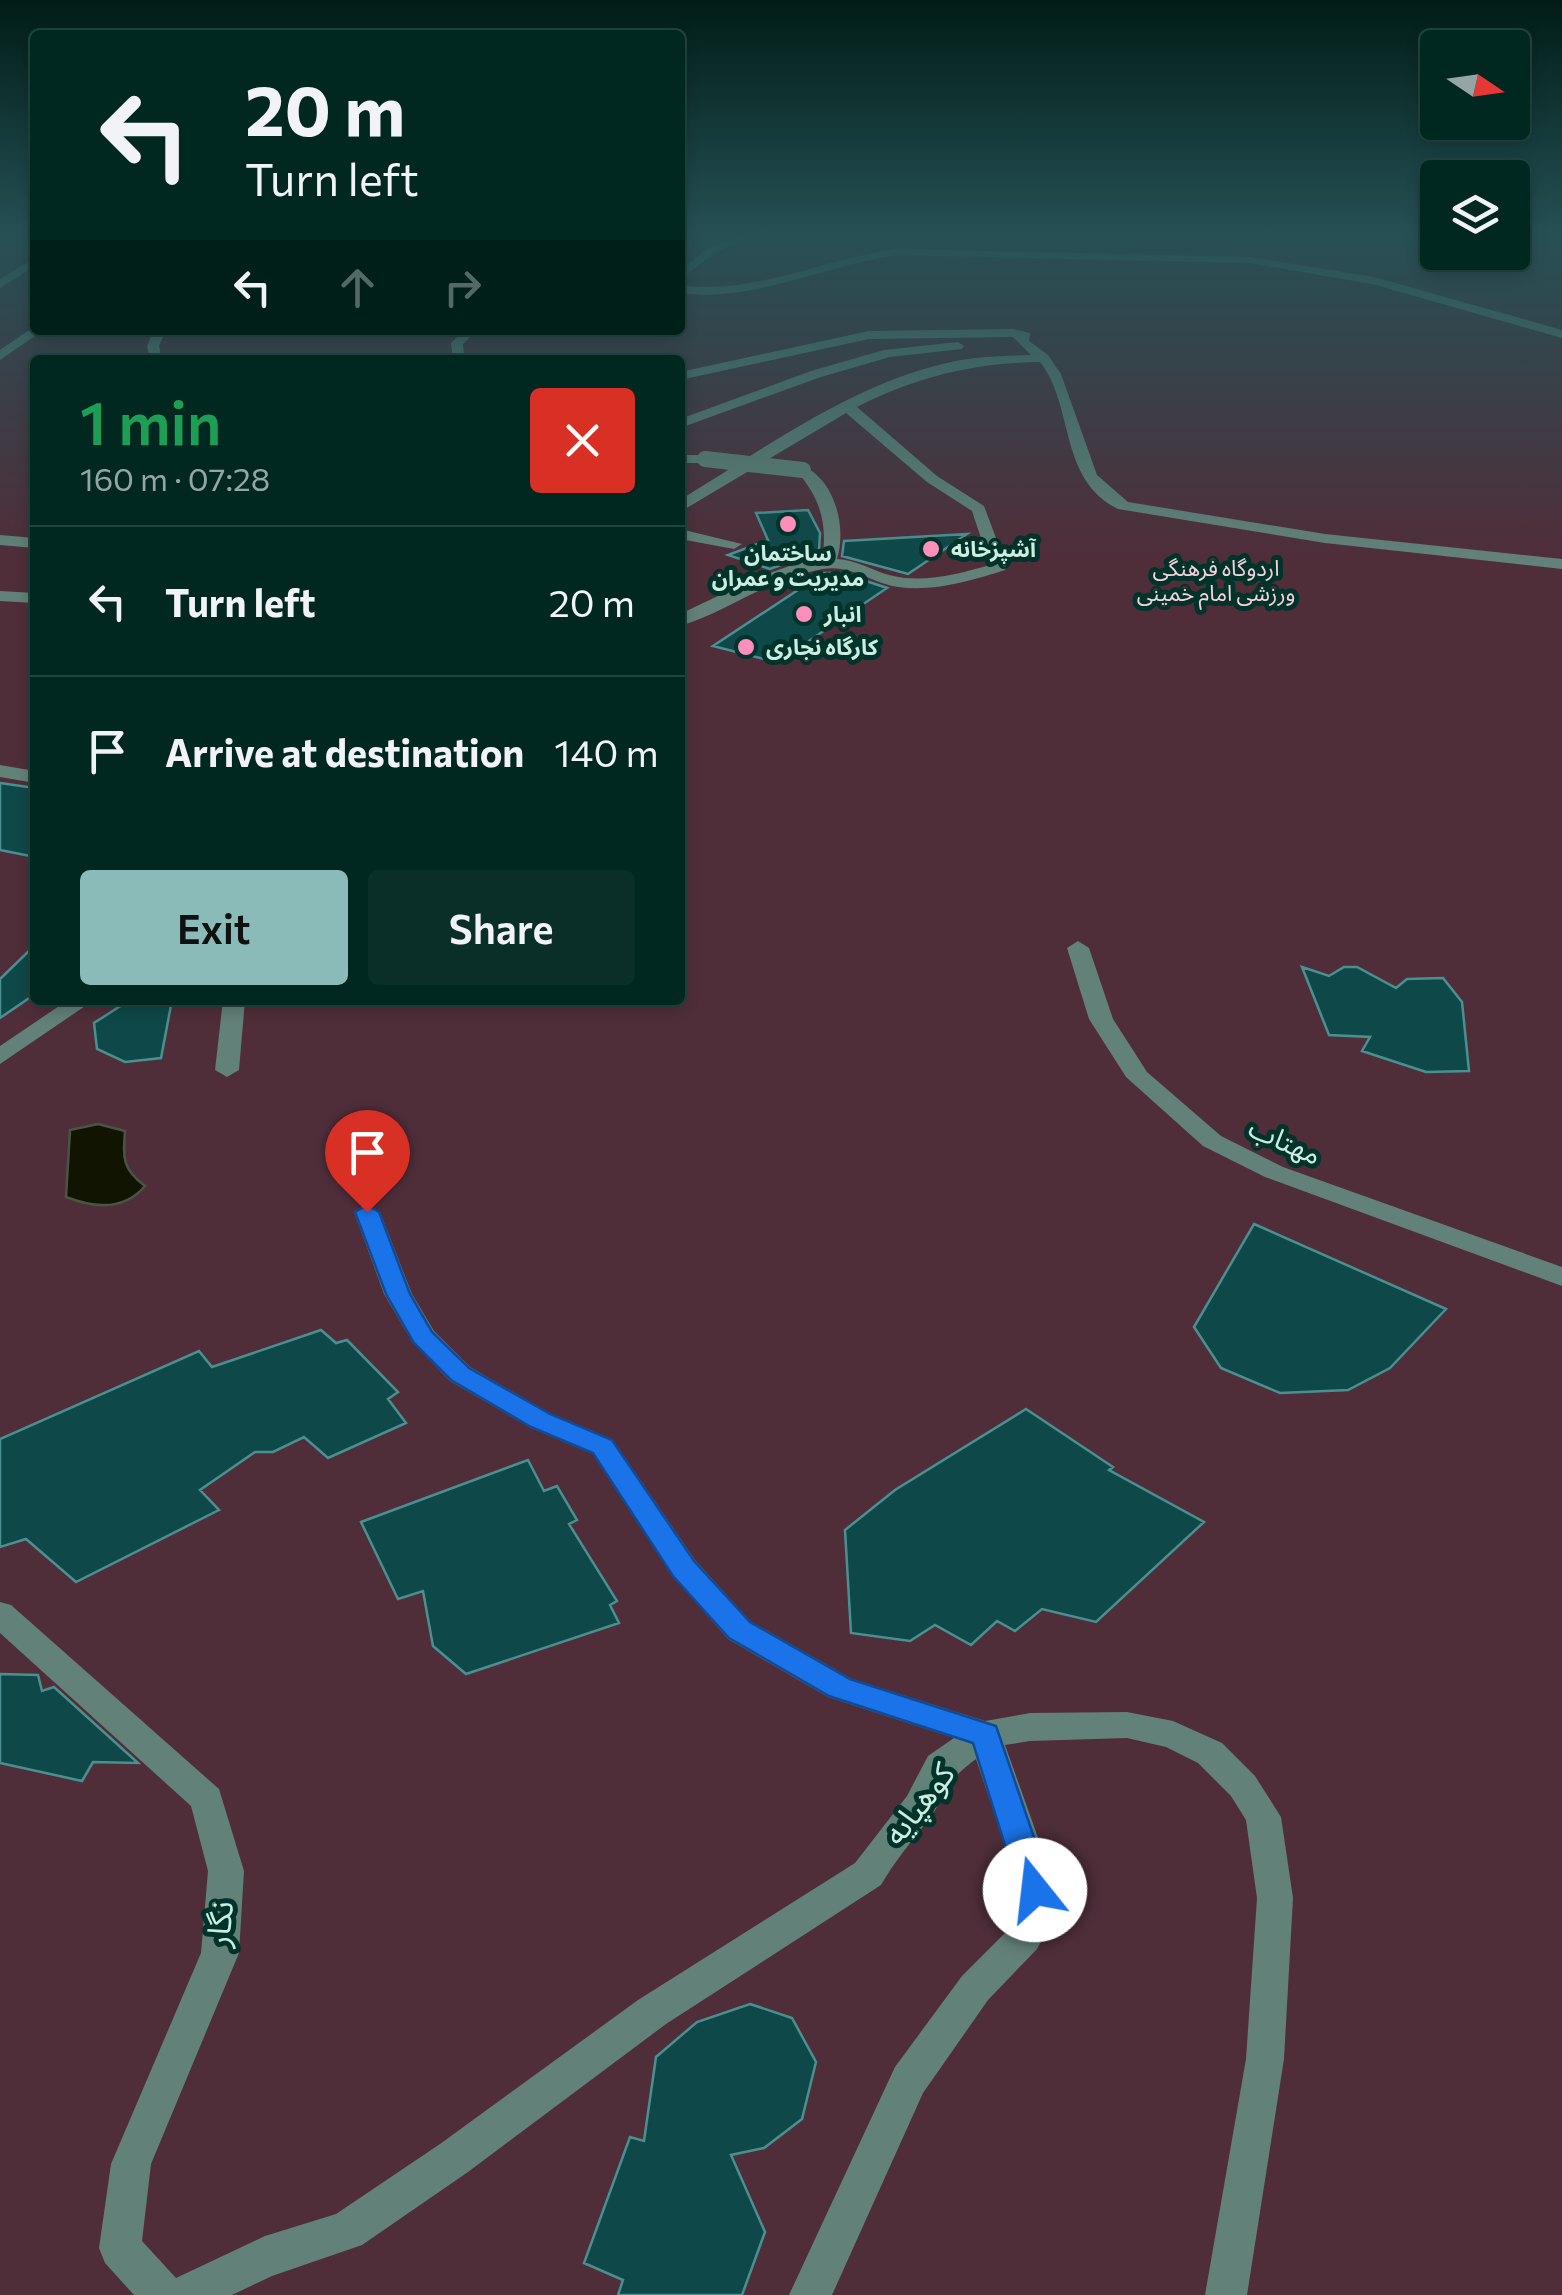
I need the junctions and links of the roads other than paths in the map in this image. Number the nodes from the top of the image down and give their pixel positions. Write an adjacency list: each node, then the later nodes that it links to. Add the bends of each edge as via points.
1 (841, 341): 4 (street)
2 (1022, 342): 3 (street); 6 (street, via 890,353)
3 (1043, 358): 5 (street, via 939,368); 13 (street, via 1055,375 1076,450 1116,502 1373,544)
4 (685, 375)
5 (848, 407): 8 (street); 14 (street, via 932,479 979,509 1000,567 948,582 885,580 847,563)
6 (685, 422)
7 (685, 459): 14 (street, bridge, via 802,470 820,484 836,526 831,556)
8 (685, 503)
9 (685, 535): 12 (street)
10 (0, 540): 11 (street)
11 (30, 543)
12 (734, 544)
13 (1562, 564)
14 (809, 568): 17 (street, via 755,582)
15 (0, 596): 16 (street)
16 (30, 598)
17 (685, 618)
18 (0, 771): 19 (street)
19 (30, 776)
20 (1078, 948): 26 (street, مهتاب, via 1101,1019 1138,1077 1212,1142 1274,1172)
21 (76, 1005): 23 (street)
22 (234, 1005): 24 (street)
23 (0, 1057)
24 (227, 1070)
25 (367, 1212): 28 (street, via 422,1337 460,1374 540,1421 603,1446 684,1568 739,1630 840,1688)
26 (1562, 1277)
27 (0, 1614): 29 (street, نگار, via 207,1799 226,1871 220,1953 130,2164 120,2248)
28 (986, 1735): 30 (street, کوهپایه, via 940,1766 868,1874 652,2012 347,2231 265,2257); 31 (street, via 1028,1860 1037,1915 909,2080); 32 (street, کوهپایه, via 1127,1725 1173,1735 1210,1753 1263,1817 1275,1898 1266,2058)
29 (163, 2295)
30 (186, 2295)
31 (810, 2295)
32 (1226, 2295)

